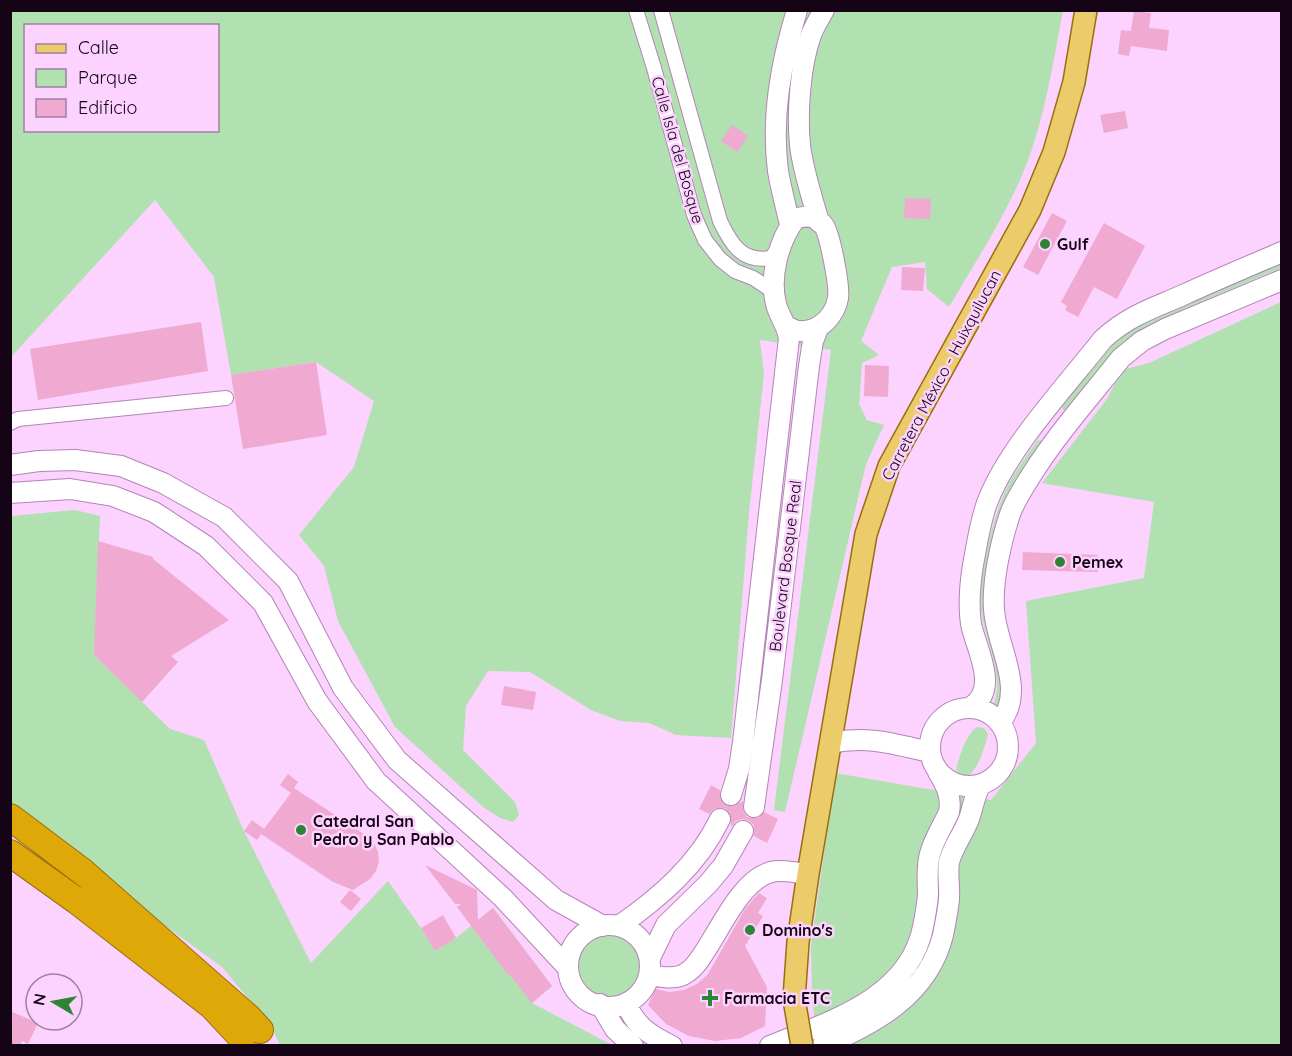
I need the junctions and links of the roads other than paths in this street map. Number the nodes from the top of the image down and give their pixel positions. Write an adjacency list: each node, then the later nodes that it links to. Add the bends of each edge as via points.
1 (636, 10): 11 (street, Calle Isla del Bosque, via 694,215 705,240 735,271)
2 (661, 10): 8 (street, Calle Isla del Bosque, via 714,201 730,242 745,255 760,260 771,258)
3 (797, 10): 7 (main road, via 783,61 776,111 778,171)
4 (824, 10): 6 (main road, via 811,36 799,112 800,146)
5 (1086, 10): 20 (main road, Carretera México - Huixquilucan, via 1074,82 1054,152 1030,210 889,466 866,534)
6 (819, 222): 7 (main road, via 804,216); 12 (main road, Boulevard Bosque Real, via 827,234 838,297 828,320)
7 (790, 225): 8 (main road)
8 (782, 245): 11 (main road)
9 (1281, 252): 18 (main road, via 1155,305 1115,328 1027,435 995,485 979,535 969,604 985,671 984,693 980,702)
10 (1281, 280): 19 (main road, via 1165,329 1130,349 1036,468 1010,514 997,574 993,607 1009,670 1011,699)
11 (773, 291): 13 (main road, via 780,317)
12 (819, 326): 13 (main road, via 803,332); 24 (main road, Boulevard Bosque Real, via 809,366)
13 (788, 327): 22 (main road, Boulevard Bosque Real)
14 (226, 398): 15 (street)
15 (13, 419)
16 (10, 465): 35 (main road, via 75,460 121,466 163,483 224,517 288,581 343,688 397,760 556,900)
17 (10, 493): 37 (main road, via 70,489 113,496 154,512 206,546 263,603 317,701 376,781 503,898)
18 (971, 707): 19 (main road); 21 (main road, via 945,716 935,728)
19 (1000, 723): 25 (main road, via 1008,740 1006,759 996,776)
20 (830, 743): 21 (main road, via 866,739); 34 (main road, Carretera México - Huixquilucan)
21 (930, 752): 23 (main road)
22 (739, 769): 24 (street); 26 (main road, Boulevard Bosque Real)
23 (938, 772): 25 (main road, via 965,787); 44 (main road, via 946,784 949,812 929,856 922,930 908,963 871,1000)
24 (760, 776): 27 (main road, Boulevard Bosque Real)
25 (980, 785): 46 (main road, via 950,861 943,934 926,974 883,1016)
26 (731, 795)
27 (754, 807)
28 (720, 819): 31 (main road)
29 (14, 827): 38 (highway, via 83,872)
30 (743, 831): 33 (main road)
31 (702, 849): 33 (street); 35 (main road, via 674,882)
32 (10, 853): 38 (highway)
33 (723, 866): 36 (main road, via 673,916 659,937)
34 (808, 874): 36 (main road, via 778,871 756,879 686,974 664,978); 45 (main road, Carretera México - Huixquilucan, bridge, via 794,999)
35 (611, 926): 36 (main road, via 633,933 644,944); 37 (main road, via 584,933 571,948)
36 (650, 966): 39 (main road, via 645,986)
37 (567, 967): 40 (main road, via 578,992)
38 (217, 999): 41 (highway)
39 (626, 1003): 40 (main road); 43 (main road, via 632,1018)
40 (600, 1004): 42 (main road, via 615,1029)
41 (251, 1034)
42 (633, 1046)
43 (672, 1046)
44 (770, 1046)
45 (802, 1046)
46 (822, 1046)

